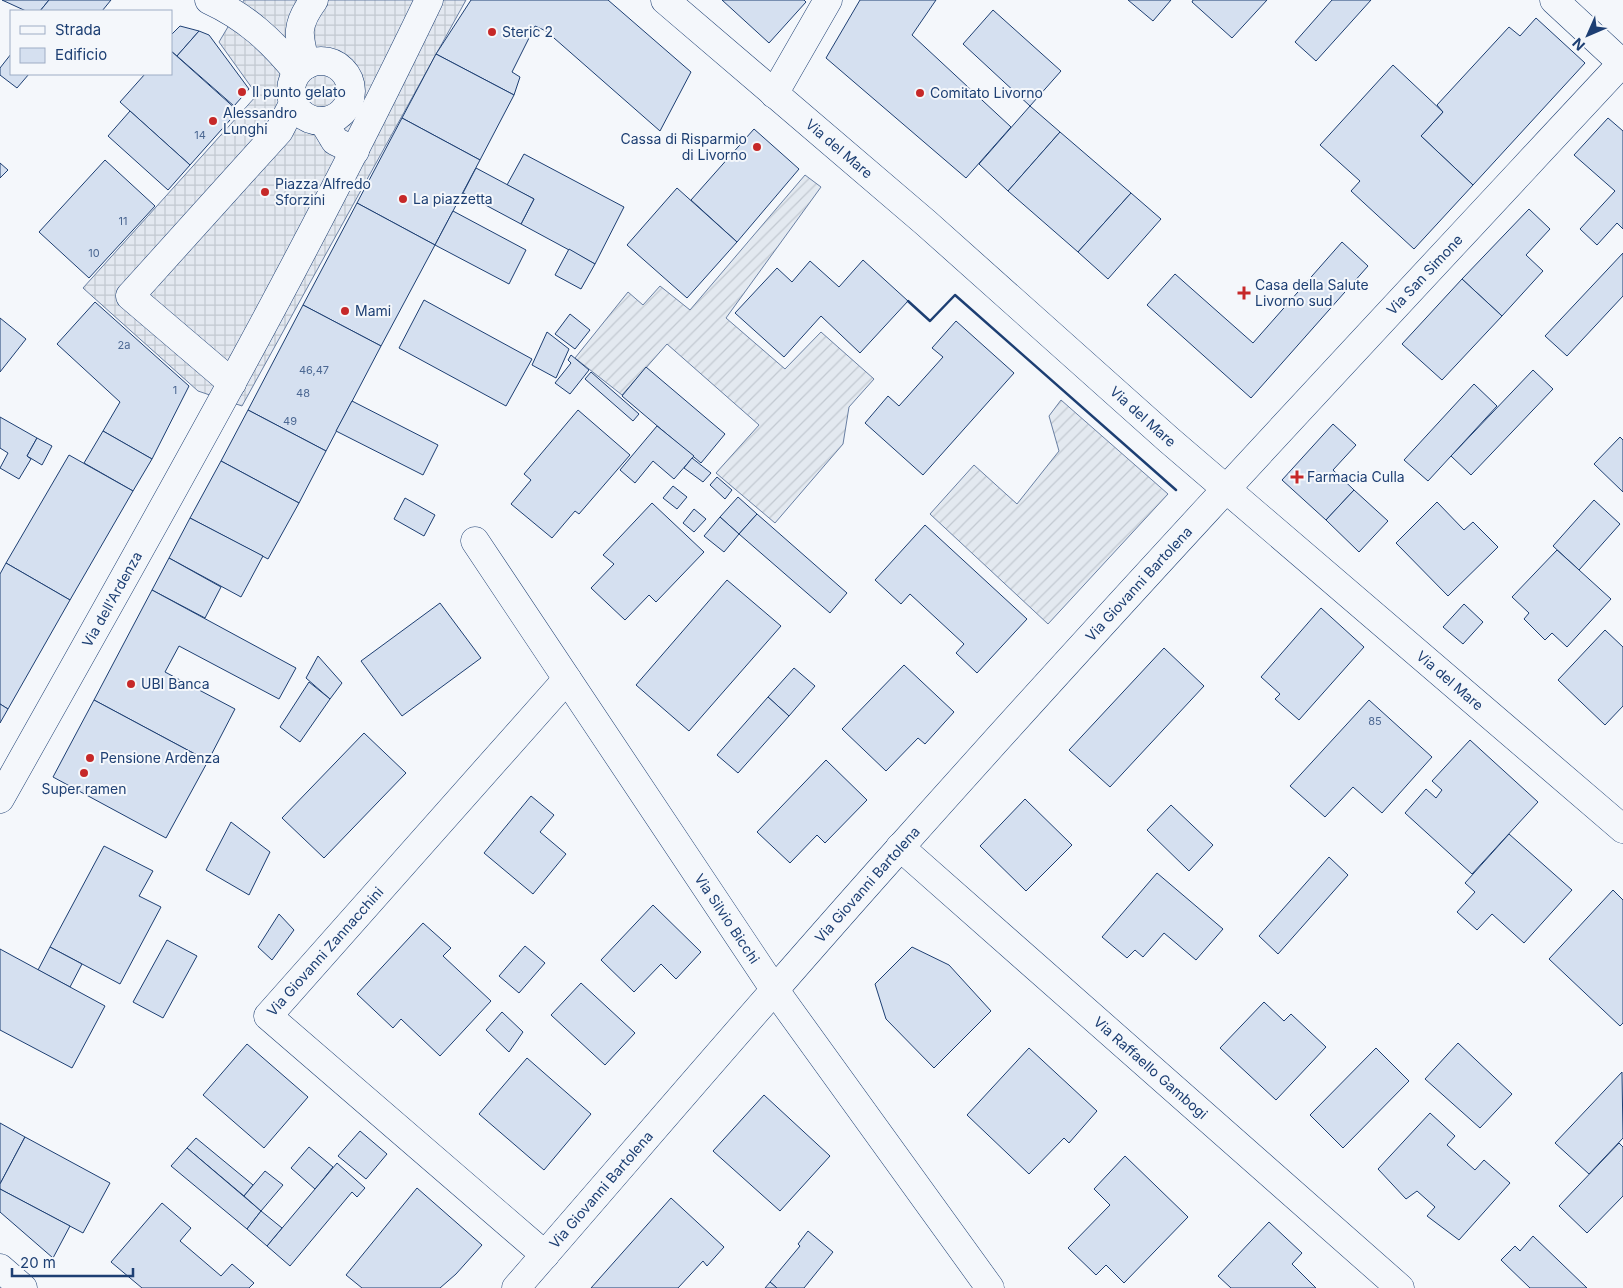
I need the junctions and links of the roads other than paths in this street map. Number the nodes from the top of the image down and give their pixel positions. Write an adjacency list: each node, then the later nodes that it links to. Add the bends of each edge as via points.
1 (209, 0): 8 (street, via 235,12)
2 (314, 0): 8 (street, via 302,16 298,34)
3 (429, 0): 10 (street)
4 (664, 0): 11 (street, Via del Mare)
5 (828, 0): 11 (street)
6 (1554, 0): 7 (street)
7 (1623, 63): 16 (street, Via San Simone)
8 (302, 68): 9 (street, via 315,61 335,64 343,70); 12 (street, via 291,88)
9 (351, 89): 10 (street, via 367,94); 13 (street, via 350,98 340,114)
10 (384, 93): 14 (street)
11 (774, 94): 16 (street, Via del Mare)
12 (293, 104): 13 (street, via 306,117); 15 (street, via 279,130 130,296)
13 (323, 121): 14 (street, via 335,142)
14 (355, 151): 15 (street)
15 (228, 391): 19 (street, Via dell'Ardenza)
16 (1227, 488): 20 (street, Via del Mare); 21 (street, Via Giovanni Bartolena)
17 (475, 541): 18 (street, Via Silvio Bicchi)
18 (567, 679): 22 (street, Via Silvio Bicchi); 23 (street, Via Giovanni Zannacchini, via 268,1016)
19 (0, 799)
20 (1623, 830)
21 (900, 847): 22 (street, Via Giovanni Bartolena); 28 (street, Via Raffaello Gambogi)
22 (774, 989): 23 (street, Via Giovanni Bartolena); 27 (street, Via Silvio Bicchi)
23 (545, 1255): 26 (street, Via Giovanni Bartolena)
24 (0, 1268): 25 (street)
25 (23, 1288)
26 (516, 1288)
27 (990, 1288)
28 (1400, 1288)

